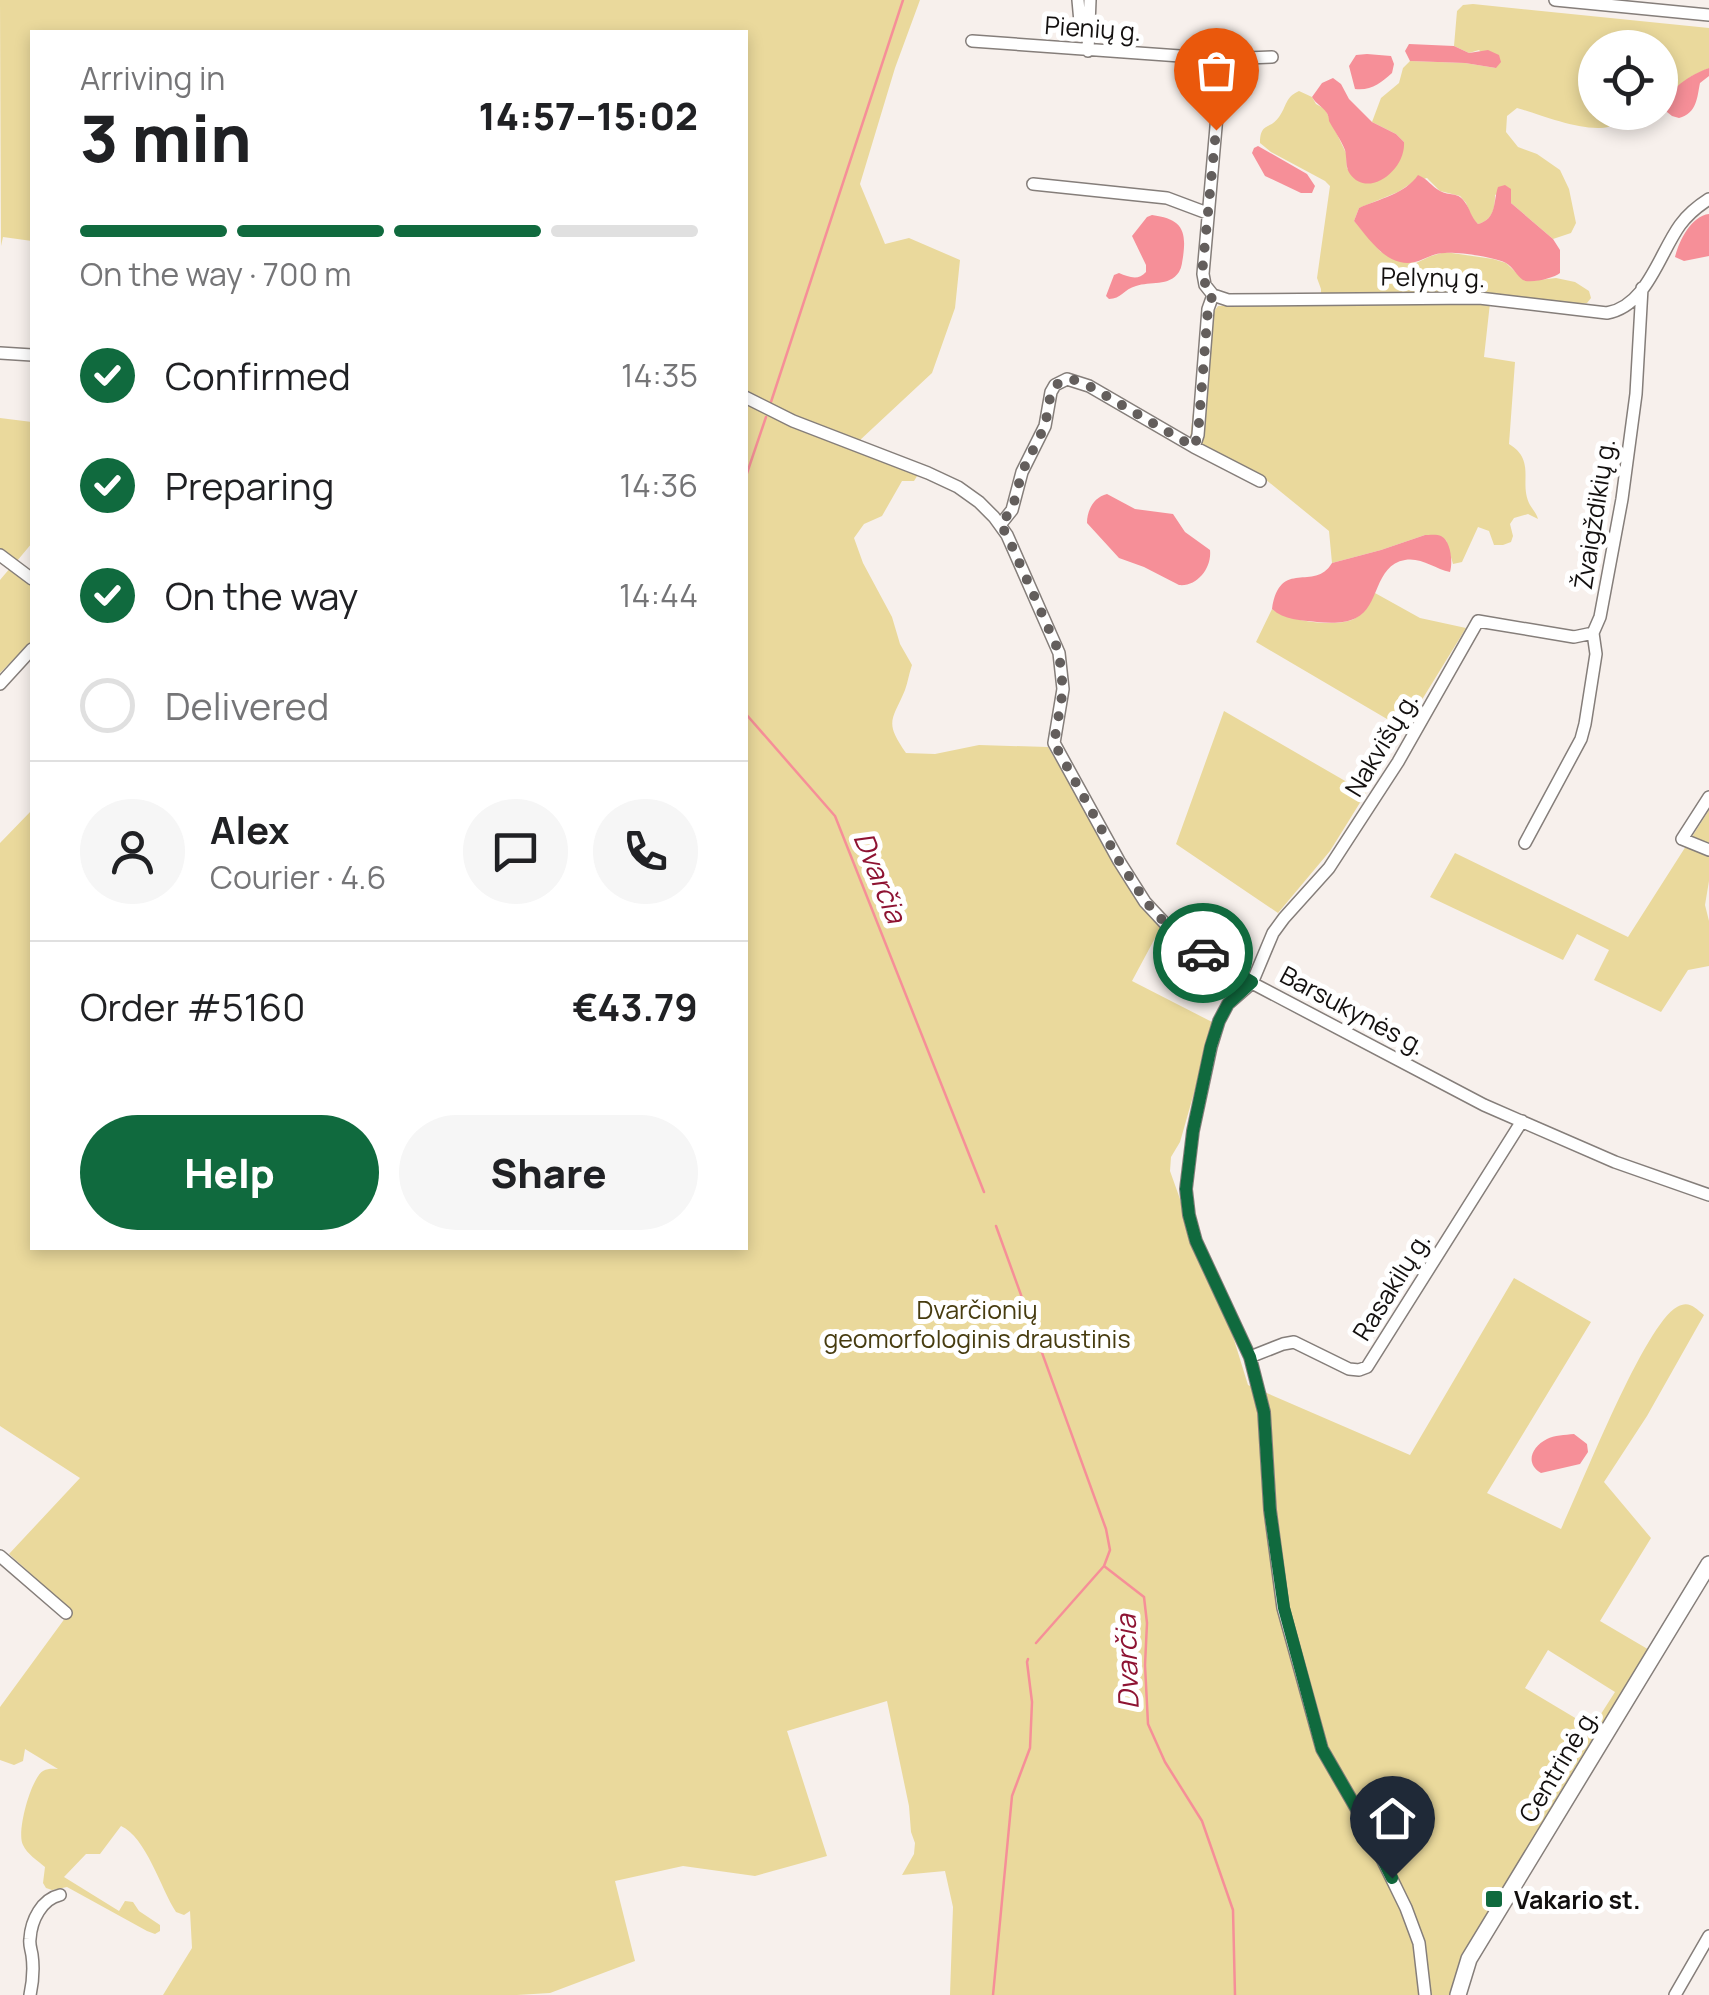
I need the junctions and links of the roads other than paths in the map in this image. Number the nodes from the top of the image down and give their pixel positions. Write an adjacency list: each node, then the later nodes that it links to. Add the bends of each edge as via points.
1 (1078, 0): 6 (street)
2 (1090, 0): 6 (street)
3 (1555, 0): 4 (street)
4 (1709, 15)
5 (972, 41): 6 (street, Pienių g.)
6 (1088, 45): 8 (street, Pienių g.)
7 (1272, 57): 8 (street, Pienių g.)
8 (1222, 59): 11 (street)
9 (1033, 184): 11 (street, via 1167,198)
10 (1709, 199): 12 (street, Žvaigždikių g., via 1681,224)
11 (1207, 212): 13 (street, via 1202,274)
12 (1642, 288): 13 (street, Pelynų g., via 1624,308 1607,313 1479,298 1228,300); 22 (street, Žvaigždikių g., via 1622,499)
13 (1213, 294): 17 (street)
14 (0, 353): 15 (street)
15 (30, 355)
16 (748, 398): 19 (street, Barsukynės g., via 958,487)
17 (1194, 447): 18 (street); 19 (street, via 1089,386 1060,381 1012,510)
18 (1260, 481)
19 (1000, 524): 28 (street, Barsukynės g., via 1059,652 1063,690 1054,743 1063,762 1159,919)
20 (0, 554): 21 (street)
21 (30, 577)
22 (1594, 633): 26 (street, Žvaigždikių g., via 1586,724); 28 (street, Nakvišų g., via 1574,638 1478,621 1329,868 1274,932)
23 (30, 651): 24 (street)
24 (0, 684)
25 (1709, 797): 27 (street, via 1682,839)
26 (1526, 842)
27 (1709, 850)
28 (1252, 982): 29 (street, Barsukynės g.); 31 (street, via 1219,1021 1186,1189 1196,1241)
29 (1522, 1121): 30 (street, Barsukynės g.); 31 (street, Rasakilų g., via 1367,1367 1348,1370 1294,1342)
30 (1709, 1195)
31 (1250, 1357): 38 (street, via 1264,1412 1284,1608 1312,1713 1322,1749 1406,1908)
32 (0, 1556): 34 (street)
33 (1709, 1564): 39 (main road, Centrinė g., via 1470,1960)
34 (66, 1613)
35 (60, 1895): 37 (street, via 46,1901 35,1921)
36 (1709, 1936): 40 (street)
37 (30, 1995)
38 (1426, 1995)
39 (1458, 1995)
40 (1675, 1995)

